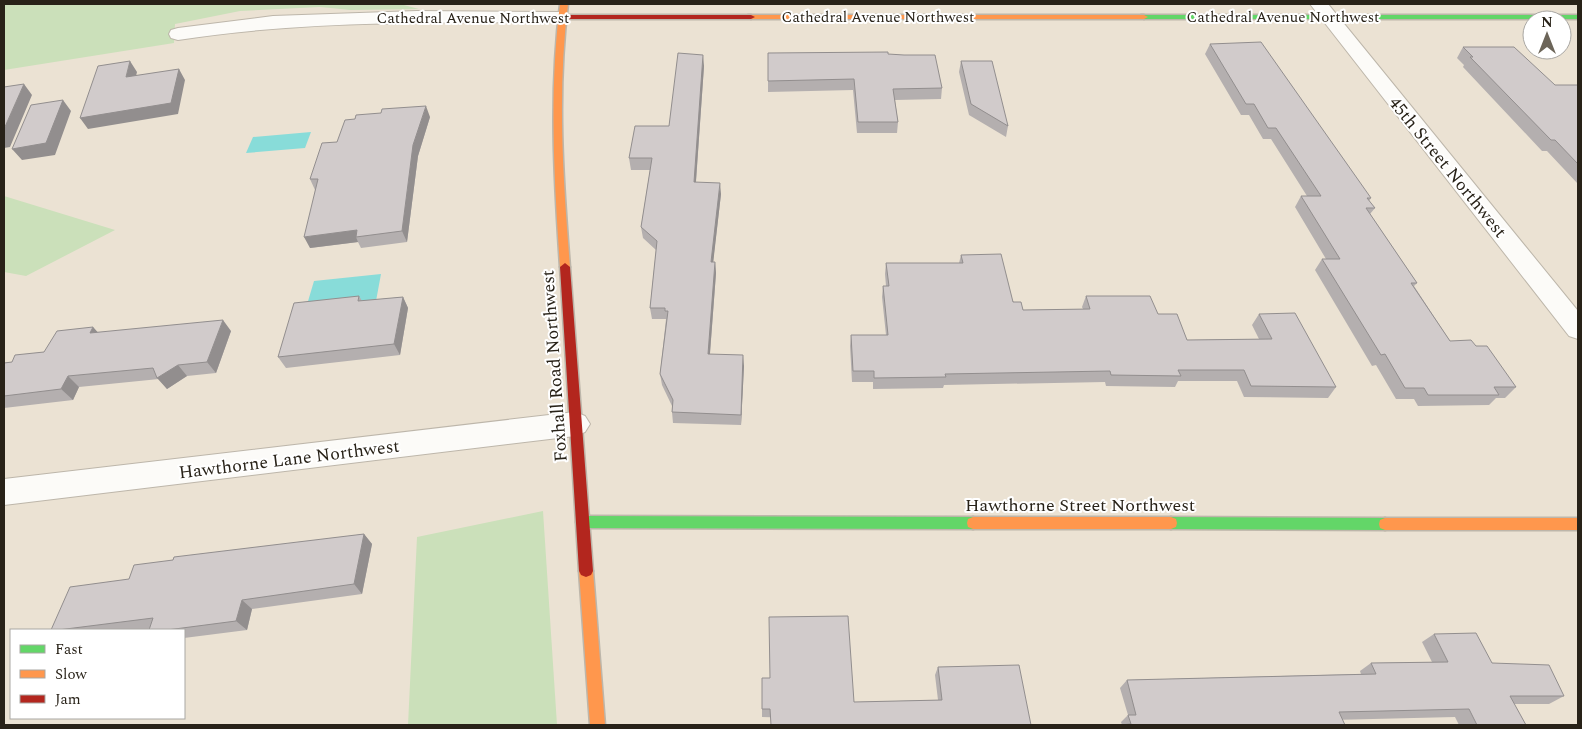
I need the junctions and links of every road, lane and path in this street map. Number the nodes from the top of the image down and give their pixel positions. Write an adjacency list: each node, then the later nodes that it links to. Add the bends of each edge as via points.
1 (1324, 10): 2 (street, Cathedral Avenue Northwest); 3 (street, Cathedral Avenue Northwest); 5 (street, 45th Street Northwest)
2 (563, 11): 4 (street, Cathedral Avenue Northwest, via 304,18); 6 (street, Foxhall Road Northwest, via 557,142)
3 (1578, 17)
4 (178, 34)
5 (1578, 329)
6 (575, 424): 7 (street, Hawthorne Lane Northwest); 8 (street, Foxhall Road Northwest)
7 (4, 492)
8 (582, 522): 9 (street, Hawthorne Street Northwest); 10 (street, Foxhall Road Northwest)
9 (1578, 524)
10 (598, 725)

